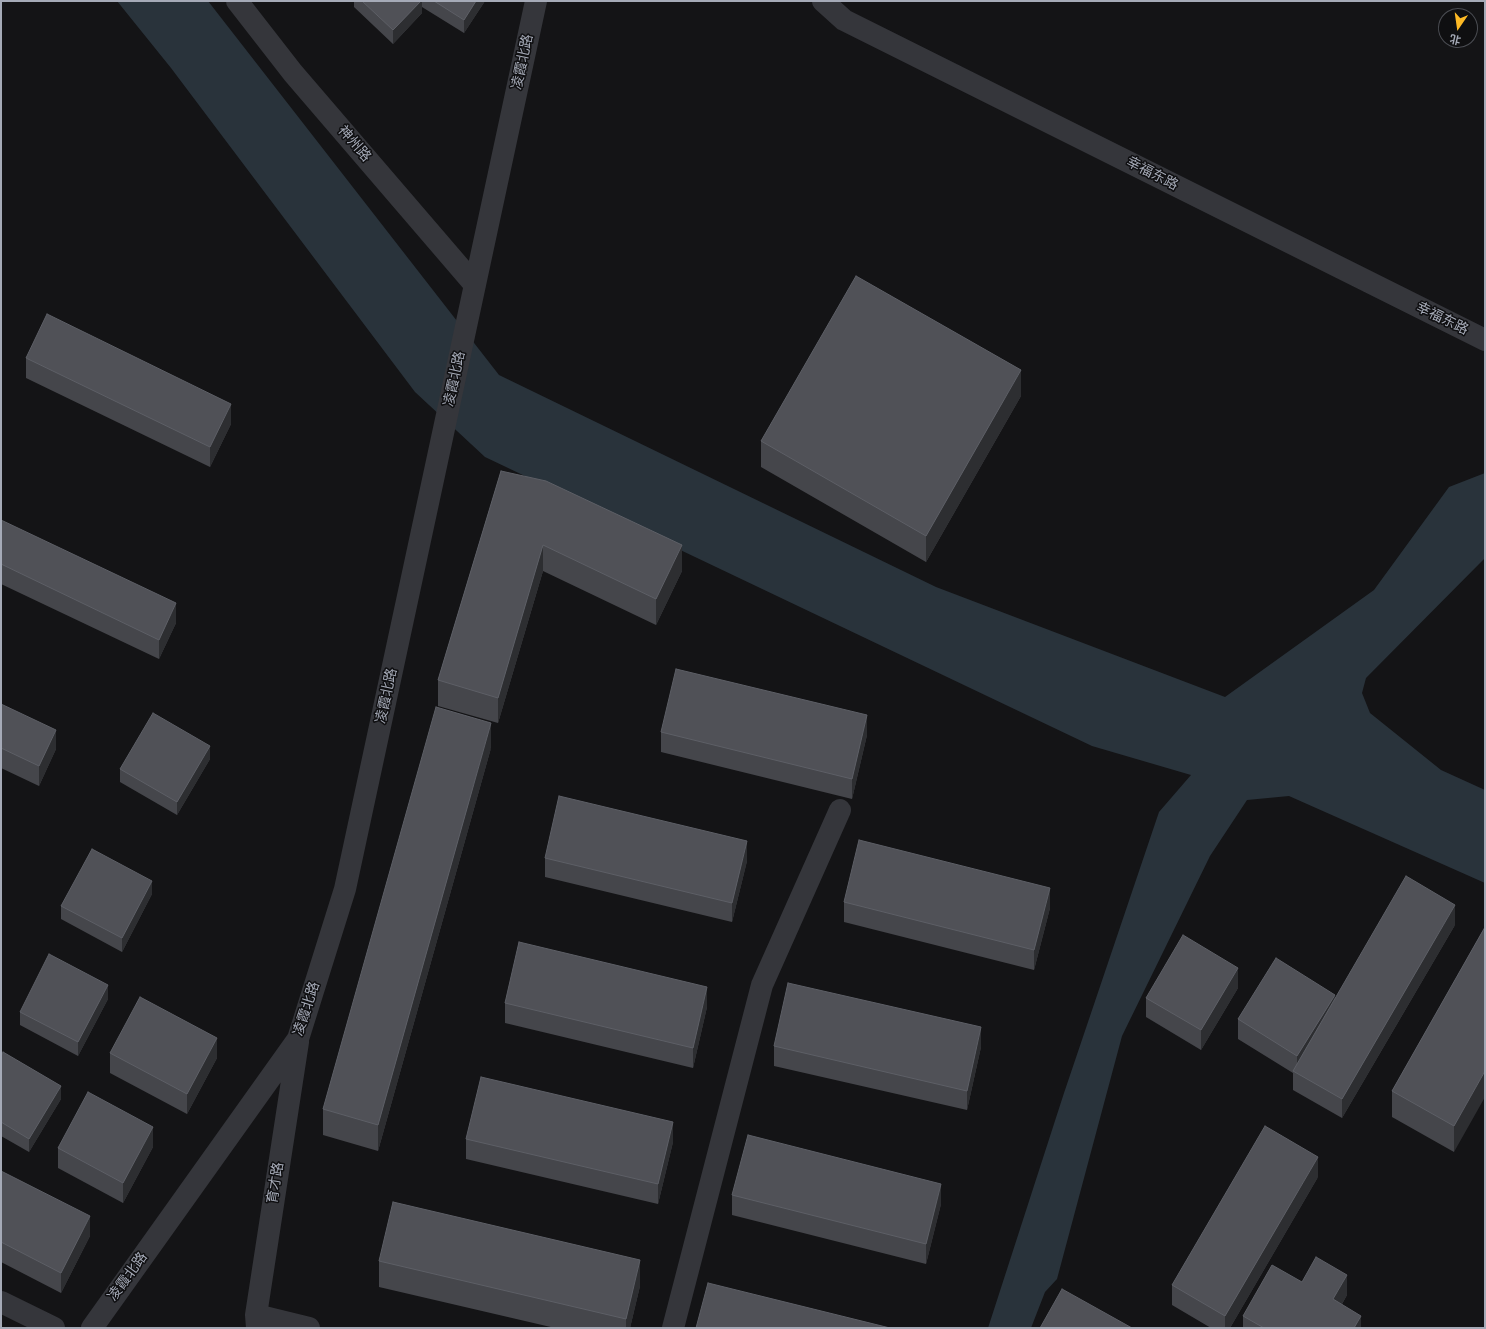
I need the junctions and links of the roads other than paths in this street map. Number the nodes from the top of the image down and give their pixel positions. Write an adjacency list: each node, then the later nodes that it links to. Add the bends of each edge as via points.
1 (237, 1): 4 (street, 神州路, via 293,73)
2 (536, 1): 4 (street, 凌霞北路)
3 (823, 1): 5 (street, 幸福东路, via 844,20)
4 (475, 285): 7 (street, 凌霞北路, via 345,889)
5 (1485, 340)
6 (840, 810): 13 (street, via 762,985)
7 (298, 1039): 9 (street, 育才路); 11 (street, 凌霞北路)
8 (1, 1302): 10 (street)
9 (256, 1322): 12 (street)
10 (54, 1328)
11 (92, 1328)
12 (309, 1328)
13 (673, 1328)

